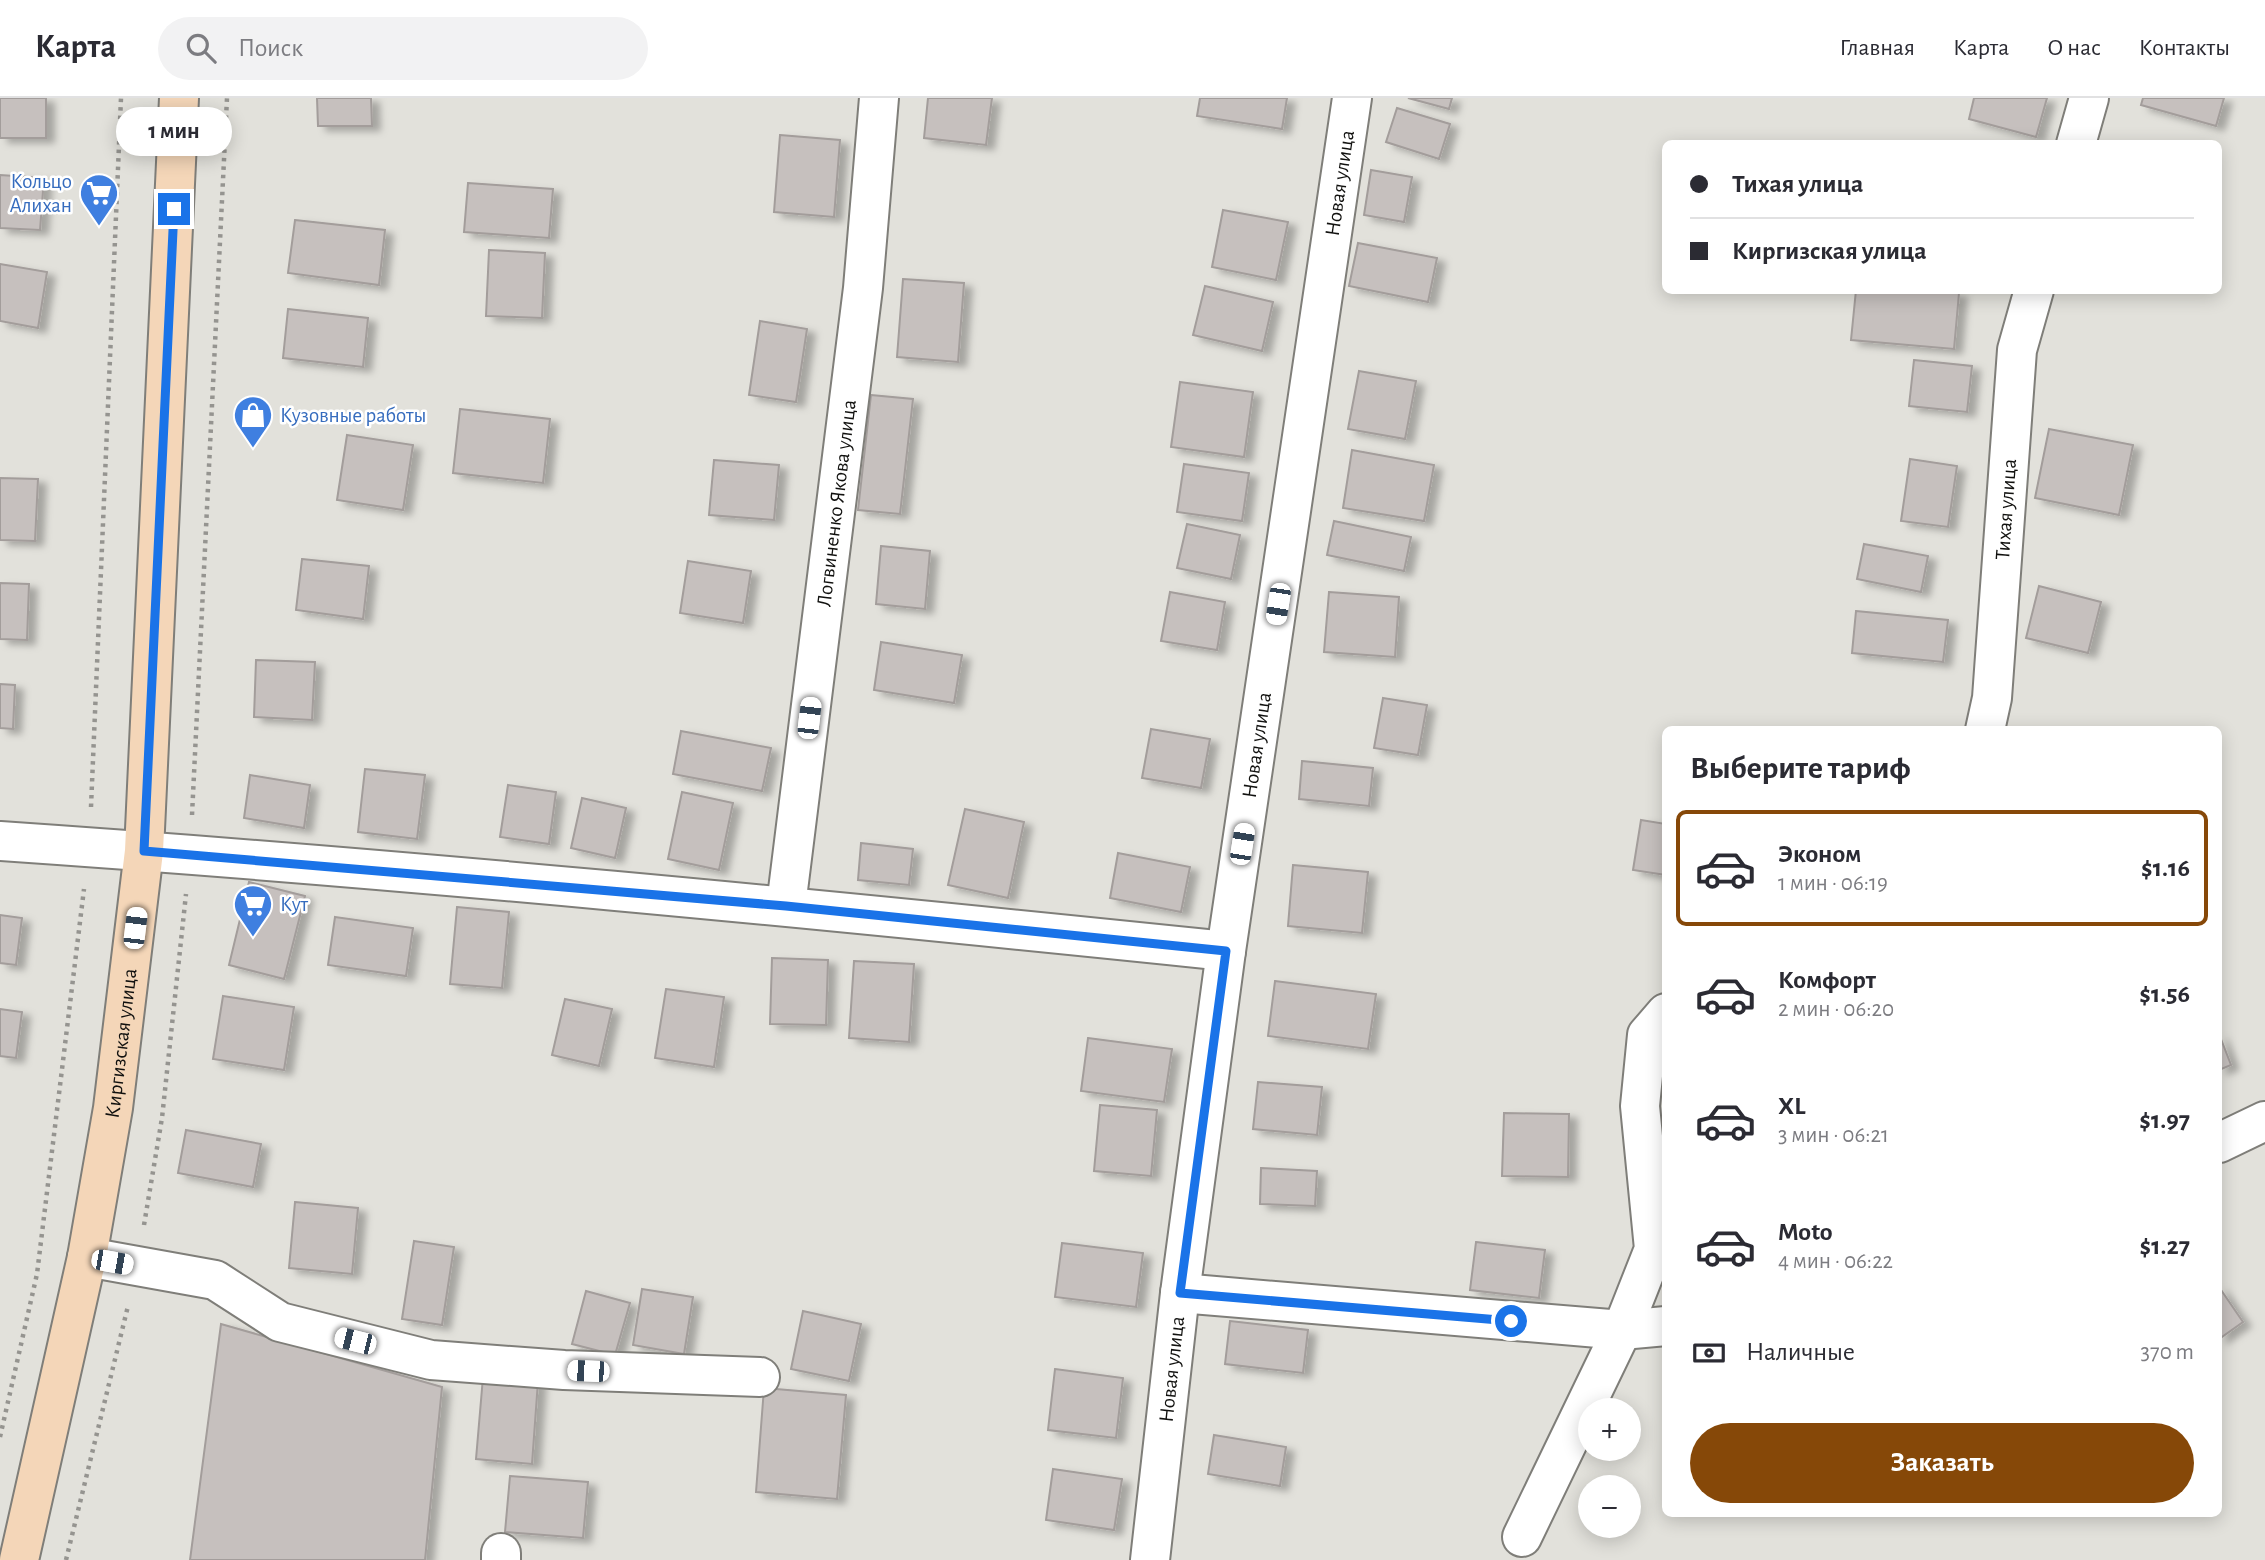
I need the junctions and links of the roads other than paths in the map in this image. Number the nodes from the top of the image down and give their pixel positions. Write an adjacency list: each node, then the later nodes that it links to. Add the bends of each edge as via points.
1 (179, 98): 9 (main road, Киргизская улица)
2 (880, 98): 10 (street, Логвиненко Якова улица, via 861,301)
3 (1352, 98): 11 (street, Новая улица)
4 (2089, 98): 5 (street)
5 (2077, 140)
6 (2033, 294): 7 (street, Тихая улица, via 2017,350 1992,698)
7 (1986, 726)
8 (0, 841): 9 (street)
9 (144, 851): 10 (street); 15 (main road, Киргизская улица, via 113,1108)
10 (786, 906): 11 (street)
11 (1226, 951): 16 (street, Новая улица)
12 (1662, 1018): 18 (street, via 1647,1035 1640,1106 1654,1249)
13 (2265, 1121): 14 (street)
14 (2222, 1142)
15 (87, 1257): 19 (street, via 215,1279 280,1322 431,1360); 21 (main road, Киргизская улица)
16 (1180, 1293): 18 (street); 22 (street, Новая улица)
17 (1662, 1326): 18 (street)
18 (1622, 1330): 20 (street)
19 (760, 1377)
20 (1522, 1538)
21 (19, 1560)
22 (1150, 1560)

